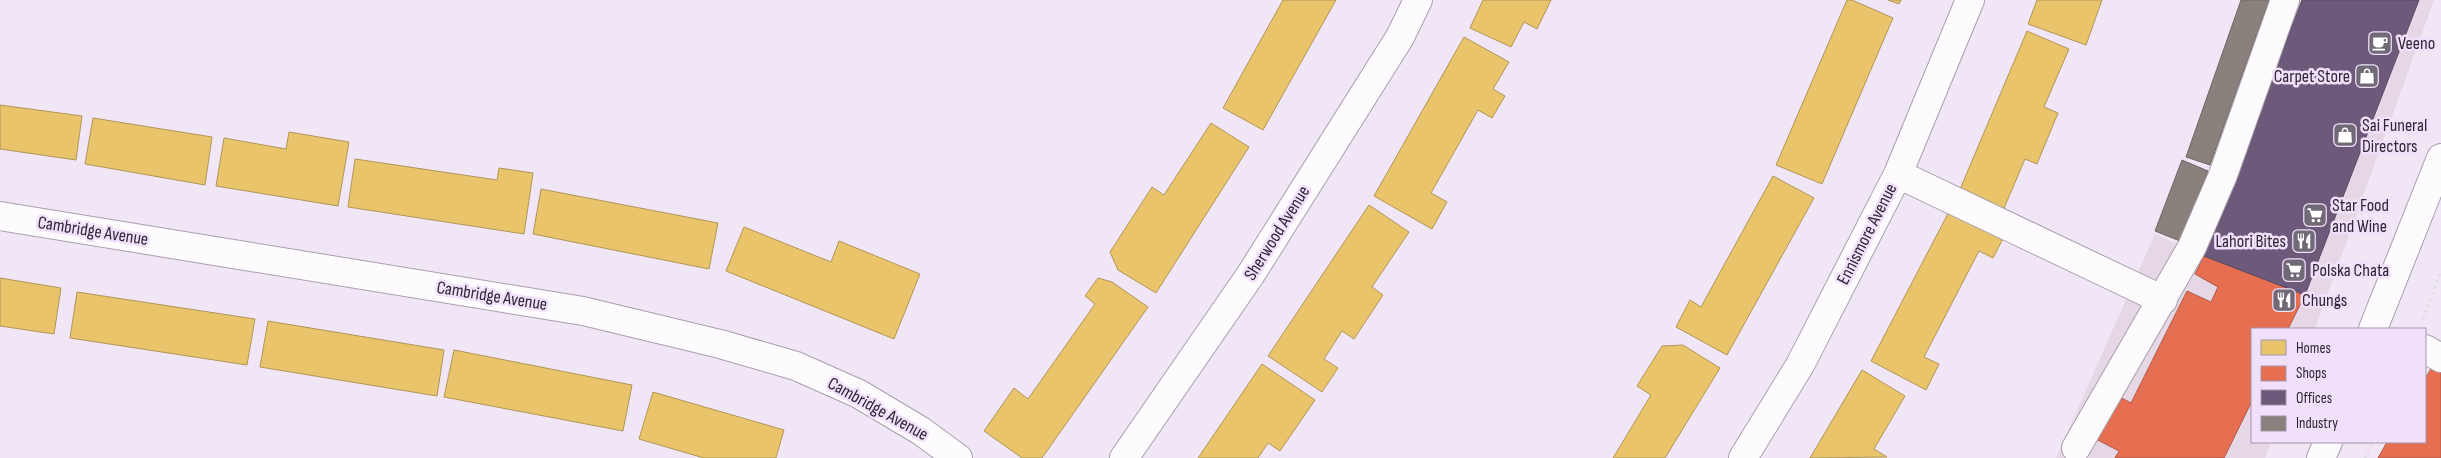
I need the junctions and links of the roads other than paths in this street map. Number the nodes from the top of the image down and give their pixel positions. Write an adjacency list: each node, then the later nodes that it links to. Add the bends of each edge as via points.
1 (1418, 0): 14 (street, Sherwood Avenue, via 1400,37 1251,274)
2 (1970, 0): 5 (street, Ennismore Avenue)
3 (2285, 0): 7 (street, via 2223,175 2192,247)
4 (2441, 158): 8 (street)
5 (1898, 174): 7 (street); 15 (street, Ennismore Avenue, via 1800,365)
6 (0, 216): 13 (street, Cambridge Avenue, via 583,311 720,344 796,366 859,394 921,431)
7 (2163, 300): 12 (street)
8 (2379, 326)
9 (2426, 350): 10 (street)
10 (2441, 358)
11 (2328, 443): 16 (street)
12 (2076, 448)
13 (958, 458)
14 (1124, 458)
15 (1743, 458)
16 (2321, 458)

